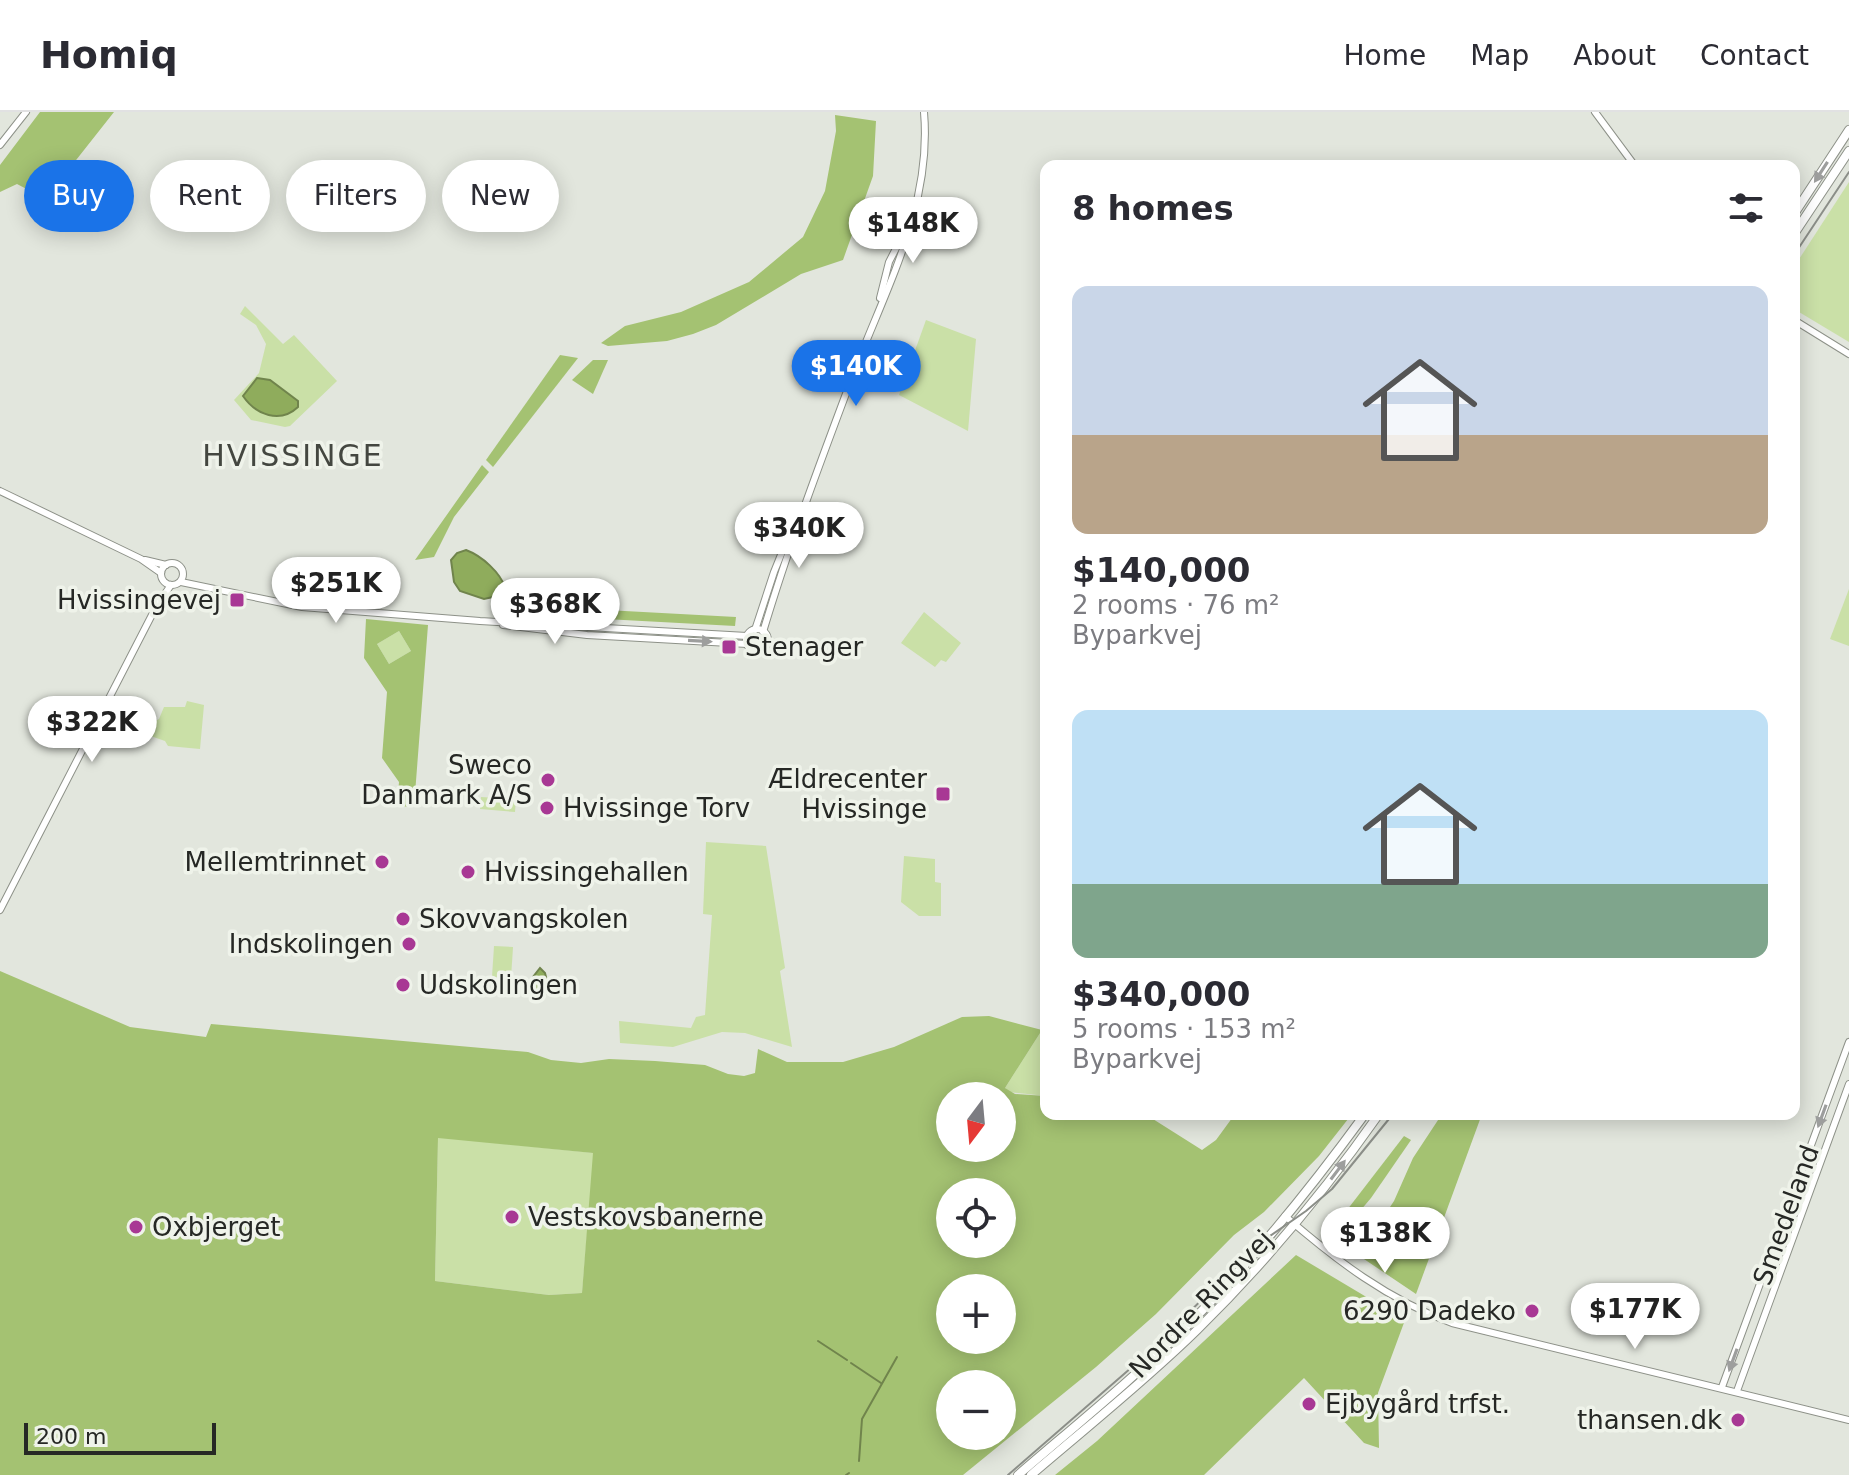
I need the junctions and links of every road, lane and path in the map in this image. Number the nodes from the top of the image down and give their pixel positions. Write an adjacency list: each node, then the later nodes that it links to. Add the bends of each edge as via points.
1 (26, 112): 5 (street)
2 (924, 112): 15 (street, via 925,165 914,214)
3 (1595, 112): 7 (street)
4 (1849, 130): 8 (main road, one-way to 8)
5 (0, 145)
6 (1849, 151): 9 (main road)
7 (1631, 160)
8 (1800, 205)
9 (1800, 225)
10 (1800, 324): 12 (street)
11 (1800, 329): 12 (street)
12 (1813, 334): 13 (street)
13 (1849, 354)
14 (0, 491): 16 (street)
15 (805, 500): 23 (street); 24 (street)
16 (141, 559): 17 (street); 19 (street)
17 (166, 565): 18 (street, via 175,564); 19 (street)
18 (183, 572): 20 (street); 22 (street)
19 (161, 573): 21 (street)
20 (181, 582): 21 (street); 22 (street)
21 (167, 583): 26 (street)
22 (200, 584): 25 (street, via 302,607)
23 (755, 630): 24 (street); 25 (street)
24 (763, 632): 25 (street, via 768,639 763,649 754,650)
25 (747, 640)
26 (0, 910)
27 (1849, 1042): 33 (street, Smedeland, one-way to 33)
28 (1849, 1084): 34 (street, Smedeland)
29 (1361, 1120): 31 (main road, Nordre Ringvej)
30 (1374, 1120): 32 (main road, Nordre Ringvej, one-way to 30)
31 (1285, 1216): 32 (street); 36 (main road, Nordre Ringvej, via 1167,1345)
32 (1295, 1224): 33 (street, via 1366,1280 1427,1314); 37 (main road, Nordre Ringvej, via 1196,1331)
33 (1722, 1387): 34 (street)
34 (1737, 1391): 35 (street)
35 (1849, 1420)
36 (1018, 1475)
37 (1031, 1475)

